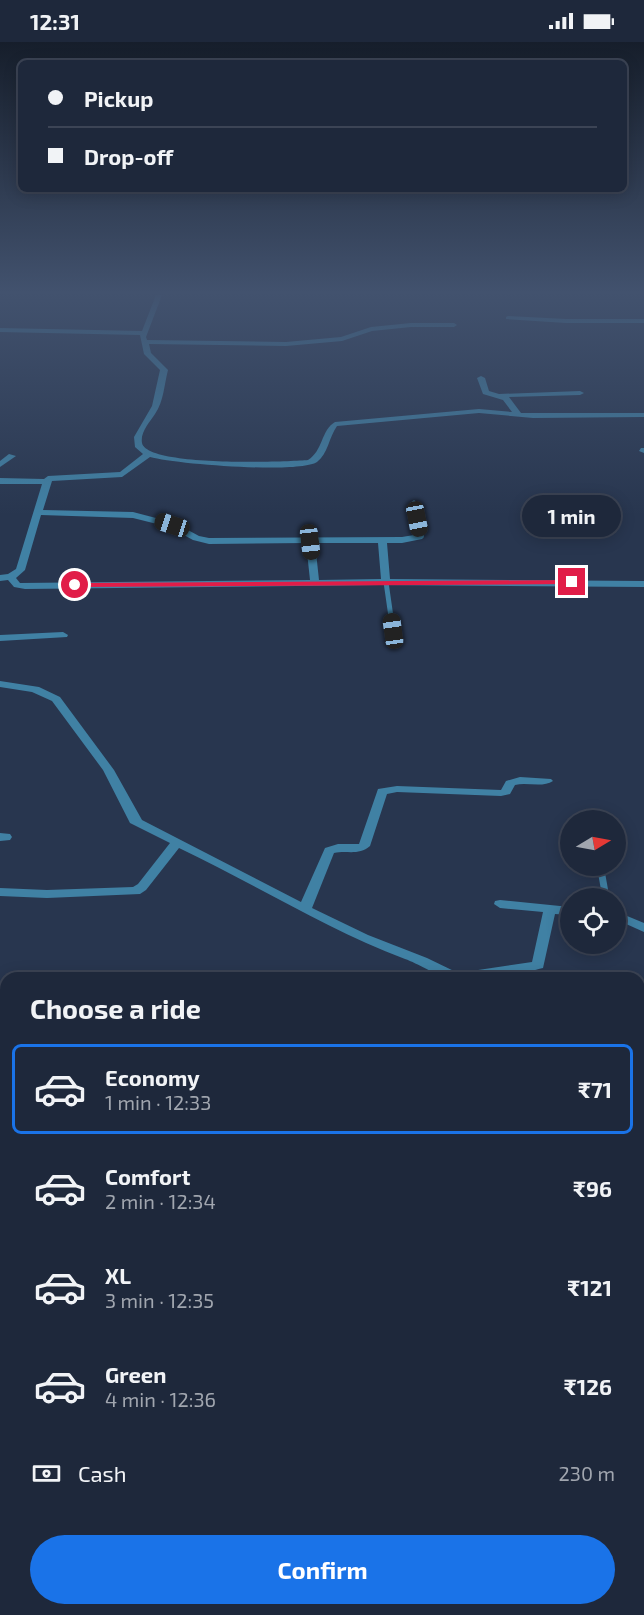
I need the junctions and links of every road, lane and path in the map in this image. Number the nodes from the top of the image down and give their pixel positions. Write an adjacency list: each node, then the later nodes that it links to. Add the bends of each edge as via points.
1 (162, 368): 7 (street, via 155,410 138,439 139,447)
2 (481, 378): 4 (street, via 486,392)
3 (580, 393): 4 (street)
4 (502, 395): 5 (street)
5 (518, 415): 6 (street); 7 (street, via 474,411 341,423 330,429 316,460 300,463 202,462)
6 (644, 415)
7 (148, 455): 11 (street, via 122,474 53,477)
8 (12, 456): 9 (street)
9 (0, 465)
10 (0, 481): 11 (street)
11 (46, 482): 13 (street)
12 (414, 503): 14 (street, via 419,537)
13 (39, 512): 15 (street, via 133,515 172,525 209,541); 16 (street, via 20,570)
14 (382, 541): 15 (street); 17 (street)
15 (310, 542): 18 (street)
16 (5, 577): 18 (street, via 25,586)
17 (386, 582): 18 (street); 19 (street); 20 (lane)
18 (315, 583)
19 (644, 584)
20 (393, 631)
21 (63, 635): 22 (street)
22 (0, 639)
23 (0, 684): 25 (street, via 35,689 56,699 108,770 136,823)
24 (547, 782): 28 (street, via 516,781 501,793 390,788 382,791 364,846 329,851)
25 (177, 842): 26 (street, via 136,891); 28 (street)
26 (0, 892)
27 (500, 904): 29 (street)
28 (305, 909): 33 (street)
29 (550, 909): 30 (street); 34 (street, via 538,965)
30 (560, 910)
31 (626, 919): 32 (street)
32 (644, 928)
33 (445, 972)
34 (493, 972)

